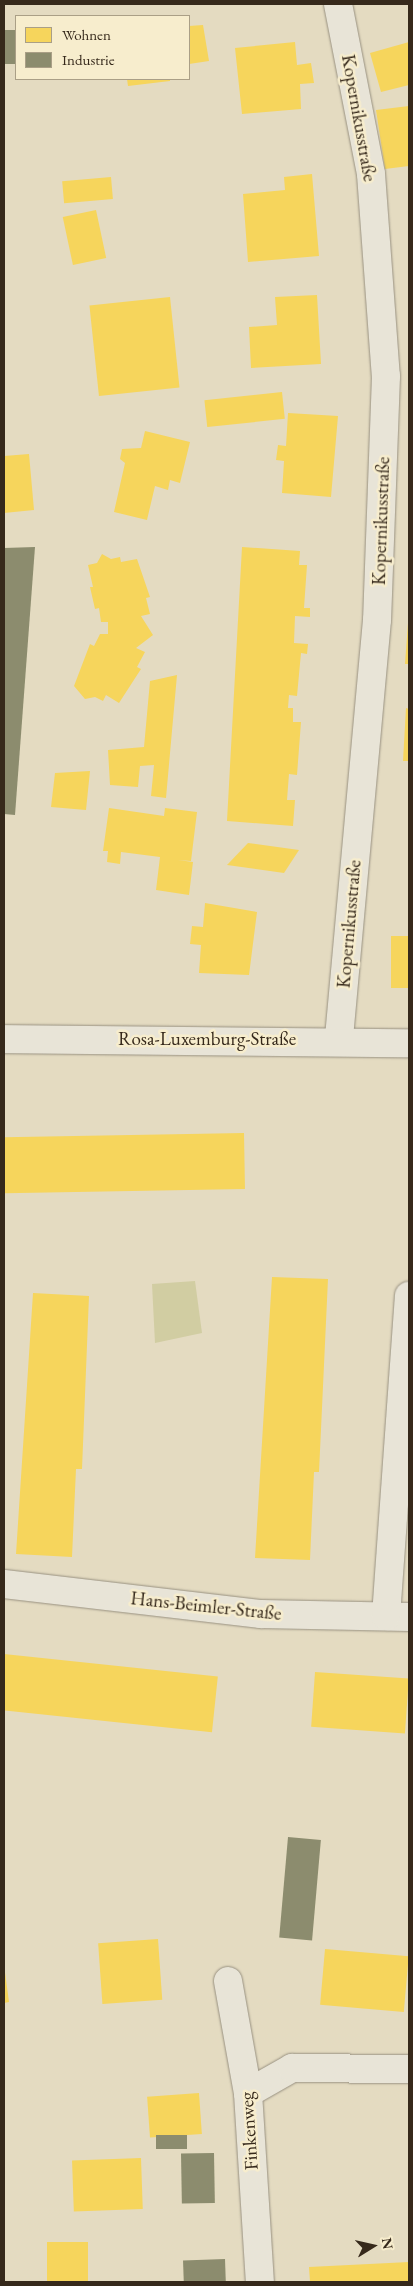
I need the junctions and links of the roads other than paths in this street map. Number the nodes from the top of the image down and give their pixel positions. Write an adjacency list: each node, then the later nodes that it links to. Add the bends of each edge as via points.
1 (338, 4): 3 (street, Kopernikusstraße, via 371,174 386,376 376,620)
2 (4, 1039): 3 (street, Rosa-Luxemburg-Straße)
3 (339, 1040): 4 (street, Rosa-Luxemburg-Straße)
4 (409, 1043)
5 (409, 1296): 7 (street)
6 (4, 1584): 7 (street, Hans-Beimler-Straße, via 261,1614)
7 (398, 1616)
8 (228, 1981): 10 (street, Finkenweg)
9 (409, 2069): 10 (street, via 292,2068)
10 (248, 2093): 11 (street, Finkenweg)
11 (260, 2282)

